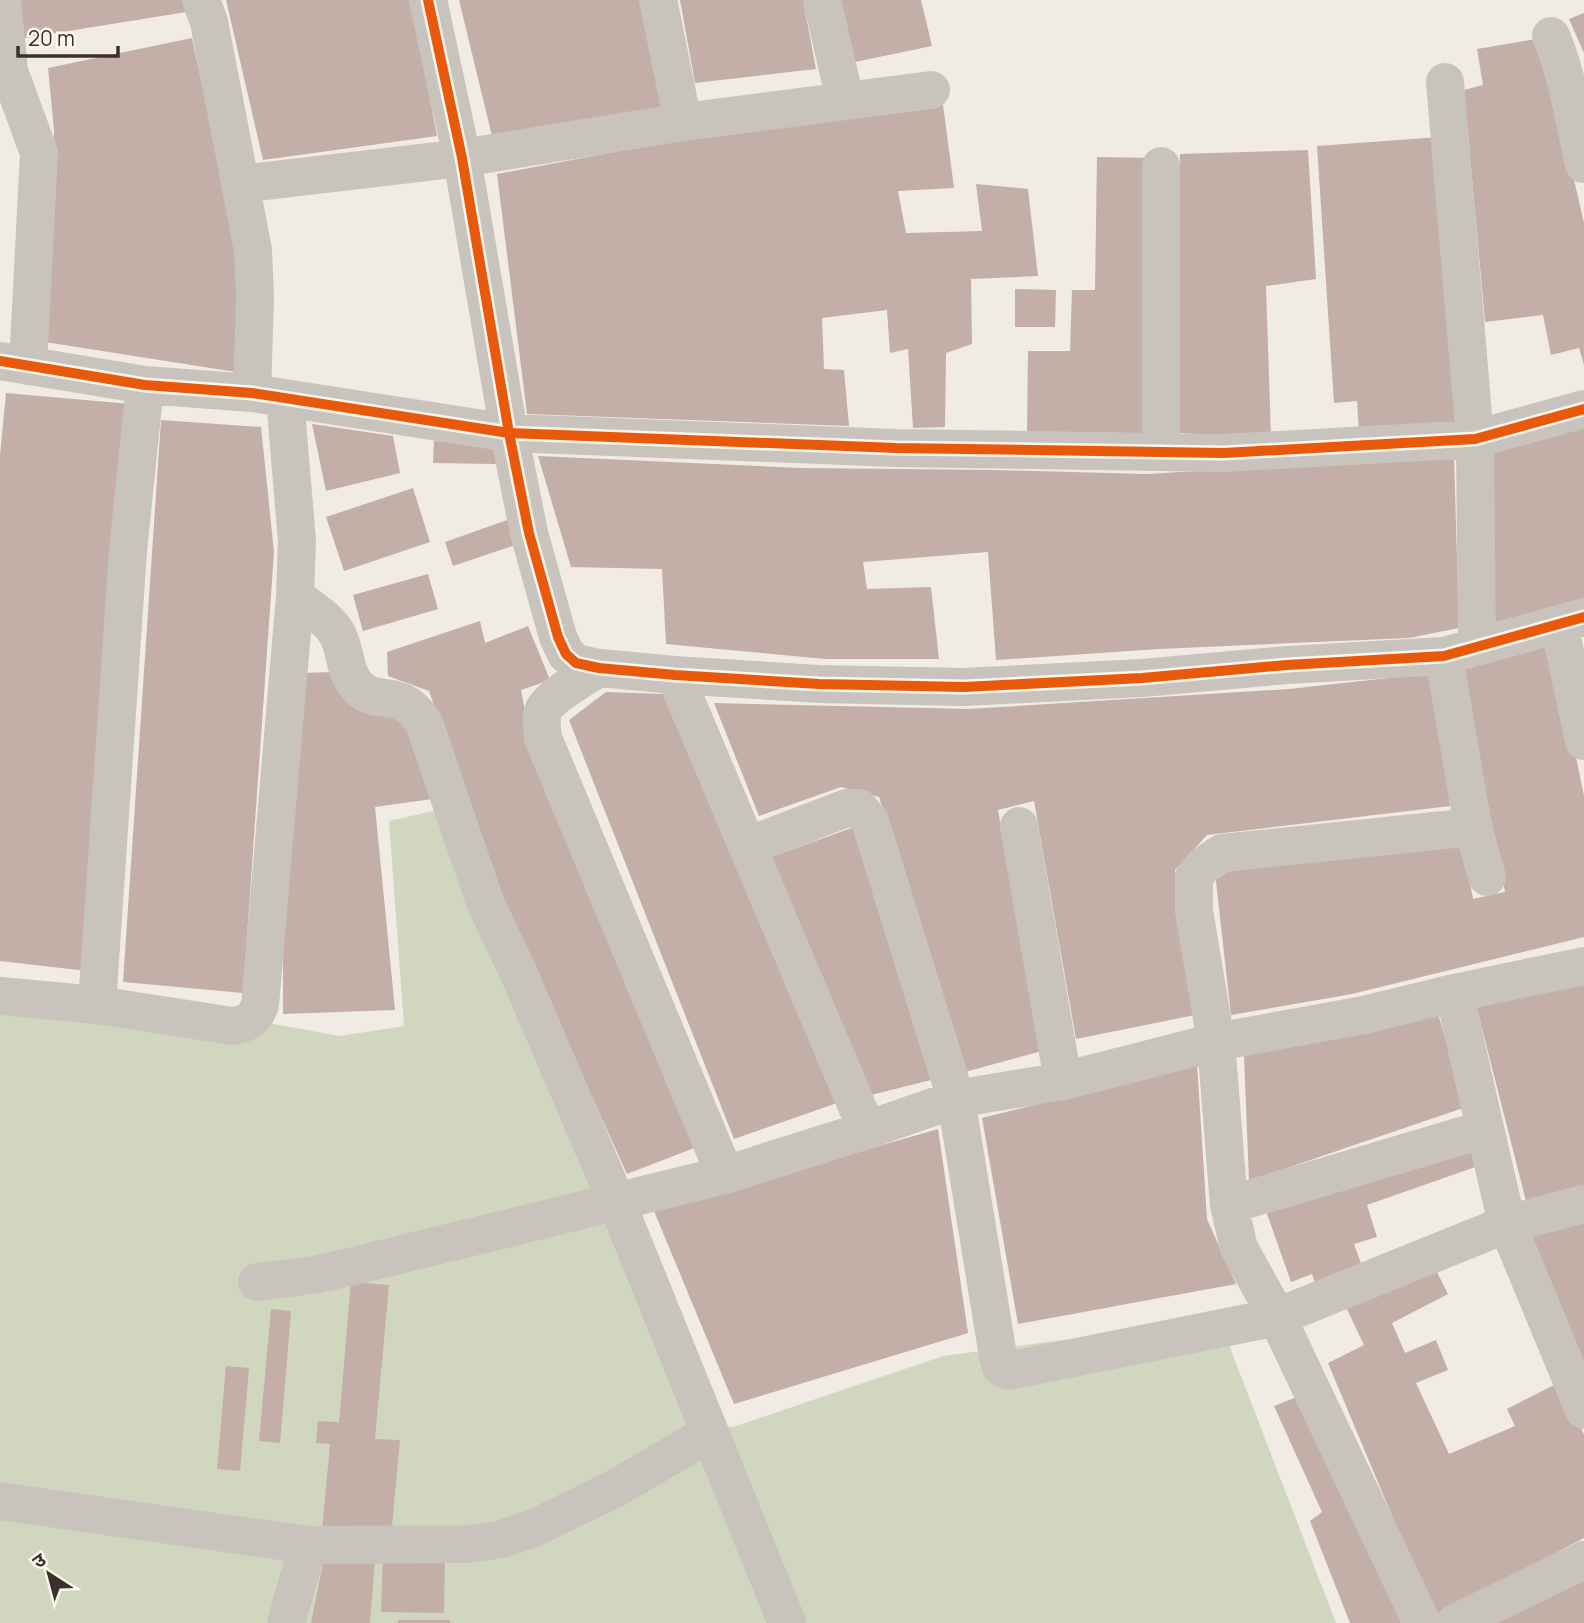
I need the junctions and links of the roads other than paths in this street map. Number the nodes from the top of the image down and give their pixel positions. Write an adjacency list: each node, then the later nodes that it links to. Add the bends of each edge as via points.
1 (2, 0): 7 (street)
2 (201, 0): 15 (street)
3 (428, 0): 12 (street)
4 (658, 0): 11 (street)
5 (822, 0): 10 (street)
6 (1551, 36): 13 (street, via 1563,65)
7 (4, 71): 16 (street, via 39,153)
8 (1446, 82): 21 (street)
9 (931, 90): 10 (street)
10 (845, 100): 11 (street)
11 (683, 122): 12 (street)
12 (462, 158): 15 (street); 20 (street)
13 (1584, 164)
14 (1161, 166): 22 (street)
15 (240, 184): 18 (street, via 253,250)
16 (14, 364): 17 (street)
17 (145, 385): 18 (street); 36 (street, via 128,551)
18 (269, 396): 20 (street); 23 (street, via 297,541)
19 (1584, 409): 21 (street)
20 (509, 433): 22 (street, via 896,448); 26 (street, via 529,533 558,637 576,663)
21 (1475, 439): 22 (street, via 1224,453); 25 (street)
22 (1161, 452)
23 (295, 596): 36 (street, via 260,1004 255,1018 232,1026); 43 (street, via 334,628 358,687 367,694 409,704 424,723 485,902)
24 (1571, 621): 25 (street); 28 (street)
25 (1461, 652): 27 (street, via 1142,678 964,687); 30 (street)
26 (599, 668): 27 (street); 42 (street, via 544,710 543,738)
27 (676, 675): 31 (street)
28 (1584, 741)
29 (1019, 826): 38 (street)
30 (1473, 827): 32 (street); 37 (street, via 1222,853 1203,866 1194,877 1194,911)
31 (747, 845): 39 (street, via 847,808 859,808 866,814); 41 (street)
32 (1487, 877)
33 (1584, 966): 34 (street)
34 (1454, 993): 37 (street); 40 (street)
35 (0, 996): 36 (street)
36 (97, 1005)
37 (1216, 1042): 38 (street); 45 (street)
38 (1063, 1082): 39 (street)
39 (956, 1099): 41 (street); 48 (street, via 1001,1367 1014,1371)
40 (1485, 1129): 45 (street); 46 (street)
41 (867, 1130): 42 (street)
42 (724, 1175): 43 (street)
43 (617, 1203): 47 (street, via 313,1275); 50 (street)
44 (1584, 1204): 46 (street)
45 (1229, 1205): 48 (street, via 1239,1248)
46 (1507, 1224): 48 (street); 49 (street)
47 (257, 1282)
48 (1277, 1317): 56 (street)
49 (1584, 1410)
50 (710, 1433): 52 (street, via 614,1489 532,1529 498,1540); 55 (street)
51 (0, 1501): 52 (street)
52 (308, 1545): 54 (street)
53 (1584, 1560): 57 (street)
54 (286, 1623)
55 (787, 1623)
56 (1422, 1623)
57 (1455, 1623)

